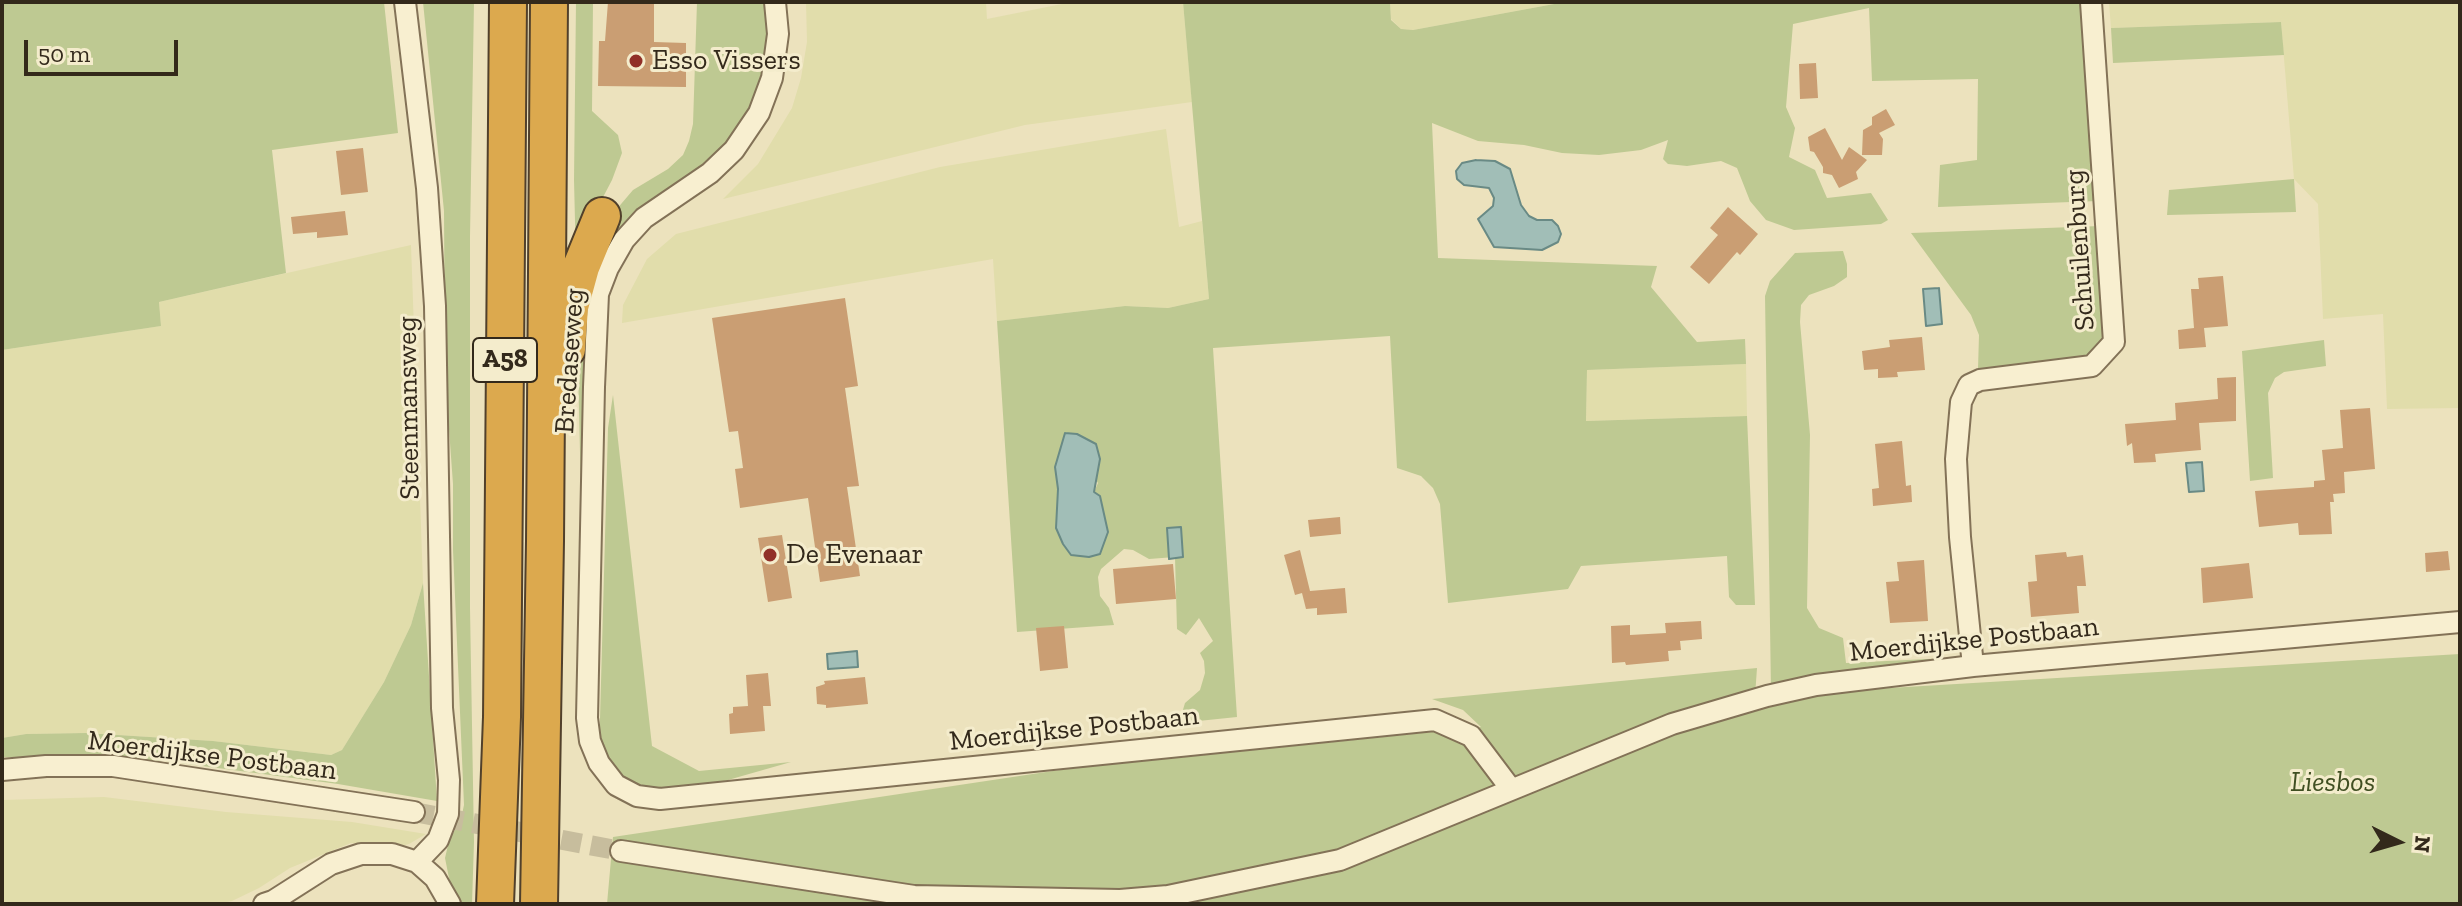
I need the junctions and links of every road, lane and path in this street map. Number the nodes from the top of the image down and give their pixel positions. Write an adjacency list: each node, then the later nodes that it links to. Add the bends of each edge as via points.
1 (405, 2): 15 (street, Steenmansweg, via 435,306 442,708 449,780 448,814 438,840)
2 (508, 2): 18 (highway, A58, via 502,717)
3 (549, 2): 7 (highway, A58)
4 (775, 2): 11 (street, Bredaseweg, via 778,34 772,78 759,113 734,150 710,173 644,218 624,240 598,294 587,718 599,763)
5 (2091, 2): 9 (street, Schuilenburg, via 2114,342 2092,366 1980,380 1969,385 1961,402 1956,459)
6 (602, 216): 7 (highway, A58, via 570,307 563,440)
7 (545, 541): 19 (highway, A58)
8 (2460, 622): 9 (street, Moerdijkse Postbaan)
9 (1973, 666): 12 (street, Moerdijkse Postbaan, via 1767,696 1672,724)
10 (2, 770): 13 (street, Moerdijkse Postbaan, via 113,766)
11 (616, 785): 12 (street, Moerdijkse Postbaan, via 637,796 660,799 1435,720 1471,736)
12 (1511, 789): 14 (street, Moerdijkse Postbaan, via 1340,860 1168,896 1120,900 914,896)
13 (414, 812)
14 (621, 851)
15 (417, 862): 16 (street, via 392,854 361,854 331,864); 17 (street, via 435,878)
16 (264, 904)
17 (450, 904)
18 (495, 904)
19 (539, 904)

